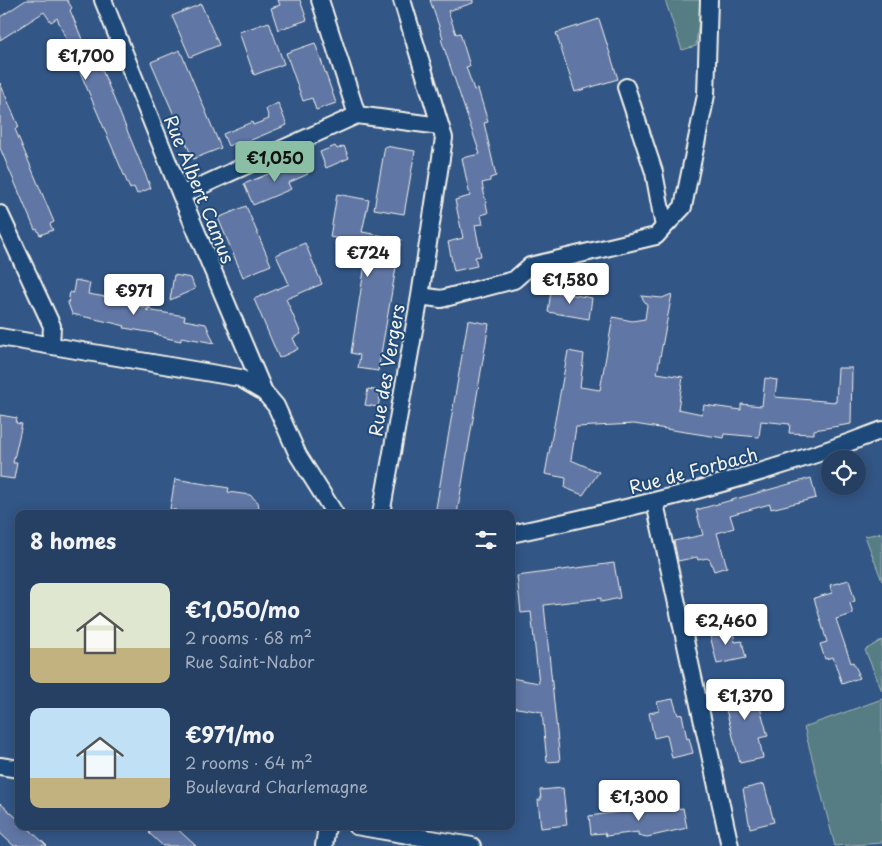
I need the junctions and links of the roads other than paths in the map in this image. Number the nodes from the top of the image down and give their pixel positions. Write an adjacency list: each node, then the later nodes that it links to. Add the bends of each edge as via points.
1 (103, 0): 8 (street, Rue Albert Camus)
2 (320, 0): 6 (street)
3 (402, 0): 7 (street, Rue des Vergers)
4 (709, 0): 10 (street, via 706,95 683,207)
5 (626, 87): 10 (street, via 654,172)
6 (357, 115): 7 (street); 8 (street)
7 (440, 126): 11 (street, Rue des Vergers, via 444,138)
8 (181, 195): 14 (street, Rue Albert Camus)
9 (0, 214): 13 (street, via 52,326)
10 (664, 226): 11 (street, via 656,236 530,266 514,280 440,299)
11 (420, 296): 18 (street, Rue des Vergers)
12 (0, 337): 13 (street)
13 (51, 346): 14 (street, via 240,378)
14 (264, 392): 17 (street, via 276,406 298,455)
15 (882, 430): 16 (street, Rue de Forbach, via 819,455)
16 (655, 503): 19 (street, Rue de Forbach); 27 (street)
17 (332, 510)
18 (382, 510)
19 (515, 533)
20 (0, 766): 21 (street)
21 (15, 768)
22 (327, 830): 25 (street)
23 (374, 830): 24 (street)
24 (431, 843): 26 (street)
25 (324, 846)
26 (472, 846)
27 (730, 846)

